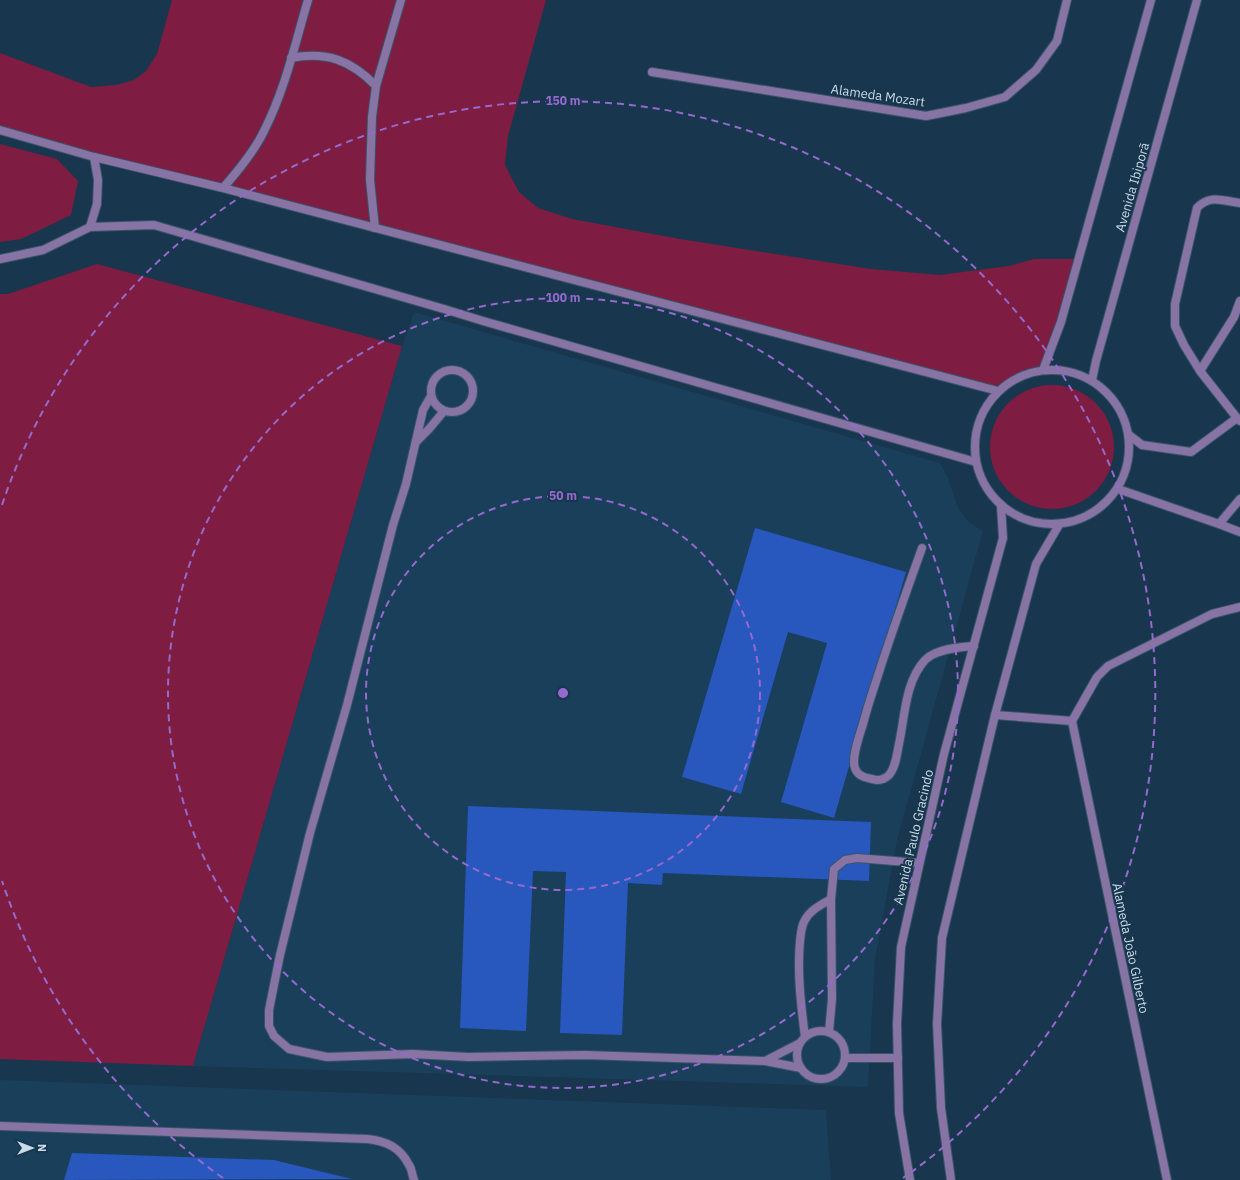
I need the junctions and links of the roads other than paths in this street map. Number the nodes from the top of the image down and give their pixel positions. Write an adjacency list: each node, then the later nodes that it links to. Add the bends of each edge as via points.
1 (308, 0): 6 (street)
2 (401, 0): 8 (street)
3 (1067, 0): 7 (street, Alameda Mozart, via 1057,41 1036,70 1005,97 926,116)
4 (1151, 0): 17 (street, via 1061,322)
5 (1197, 0): 19 (street, Avenida Ibiporã)
6 (291, 58): 8 (street, via 318,55 332,58 357,69); 11 (street, via 284,84 264,133)
7 (652, 72)
8 (376, 86): 14 (street, via 370,148)
9 (0, 130): 10 (street)
10 (94, 157): 11 (street); 13 (street, via 98,180 97,204)
11 (223, 188): 14 (street)
12 (1240, 203): 18 (street, via 1213,199 1203,202 1197,208 1175,304 1175,326)
13 (90, 228): 15 (street, via 42,250); 26 (street, via 154,225)
14 (375, 228): 20 (street)
15 (0, 259)
16 (1240, 301): 18 (street, via 1234,317)
17 (1043, 370): 19 (street, via 1068,371); 20 (street, via 1019,377)
18 (1200, 371): 23 (street)
19 (1092, 380): 24 (street, via 1109,394 1122,413)
20 (998, 391): 26 (street, via 983,412 976,436)
21 (431, 396): 22 (street); 22 (street, via 432,383 441,373 454,369 468,376 473,393 468,405 457,412); 25 (street, via 423,410)
22 (444, 411): 25 (street)
23 (1239, 418): 24 (street, via 1191,452 1142,445)
24 (1129, 435): 27 (street, via 1130,453 1126,472)
25 (416, 442): 44 (street, via 347,705 310,833 280,955 269,1010 269,1026 274,1036 289,1049 327,1056 585,1055)
26 (976, 462): 29 (street, via 985,486)
27 (1118, 489): 30 (street); 31 (street, via 1102,507 1082,520)
28 (1240, 499): 30 (street)
29 (1001, 506): 31 (street, via 1018,517 1038,524); 35 (street, Avenida Paulo Gracindo, via 1003,538)
30 (1219, 524): 32 (street)
31 (1059, 525): 36 (street, via 1036,564)
32 (1240, 532)
33 (922, 548): 35 (street, via 864,717 855,754 854,764 858,773 869,779 879,780 888,775 893,767 909,690 916,673 926,660 953,648)
34 (1240, 607): 37 (street, via 1212,614 1108,666 1097,677)
35 (974, 646): 38 (street, Avenida Paulo Gracindo, via 944,754)
36 (995, 715): 37 (street); 49 (street, via 942,938 937,1024 940,1108)
37 (1072, 721): 50 (street, Alameda João Gilberto)
38 (919, 864): 39 (street, via 872,858 845,860 834,869); 43 (street, Avenida Paulo Gracindo, via 901,947)
39 (831, 899): 40 (street, via 832,999); 41 (street, via 811,911 804,920 798,955)
40 (829, 1032): 41 (street, via 816,1031); 42 (street, via 842,1042)
41 (802, 1040): 44 (street); 45 (street, via 797,1052)
42 (845, 1058): 43 (street); 45 (street, via 837,1073 822,1079 806,1074)
43 (898, 1058): 47 (street, Avenida Paulo Gracindo, via 899,1114)
44 (765, 1061): 45 (street)
45 (801, 1068)
46 (0, 1126): 48 (street, via 380,1140 393,1146 403,1155)
47 (908, 1179)
48 (414, 1180)
49 (951, 1180)
50 (1167, 1180)

